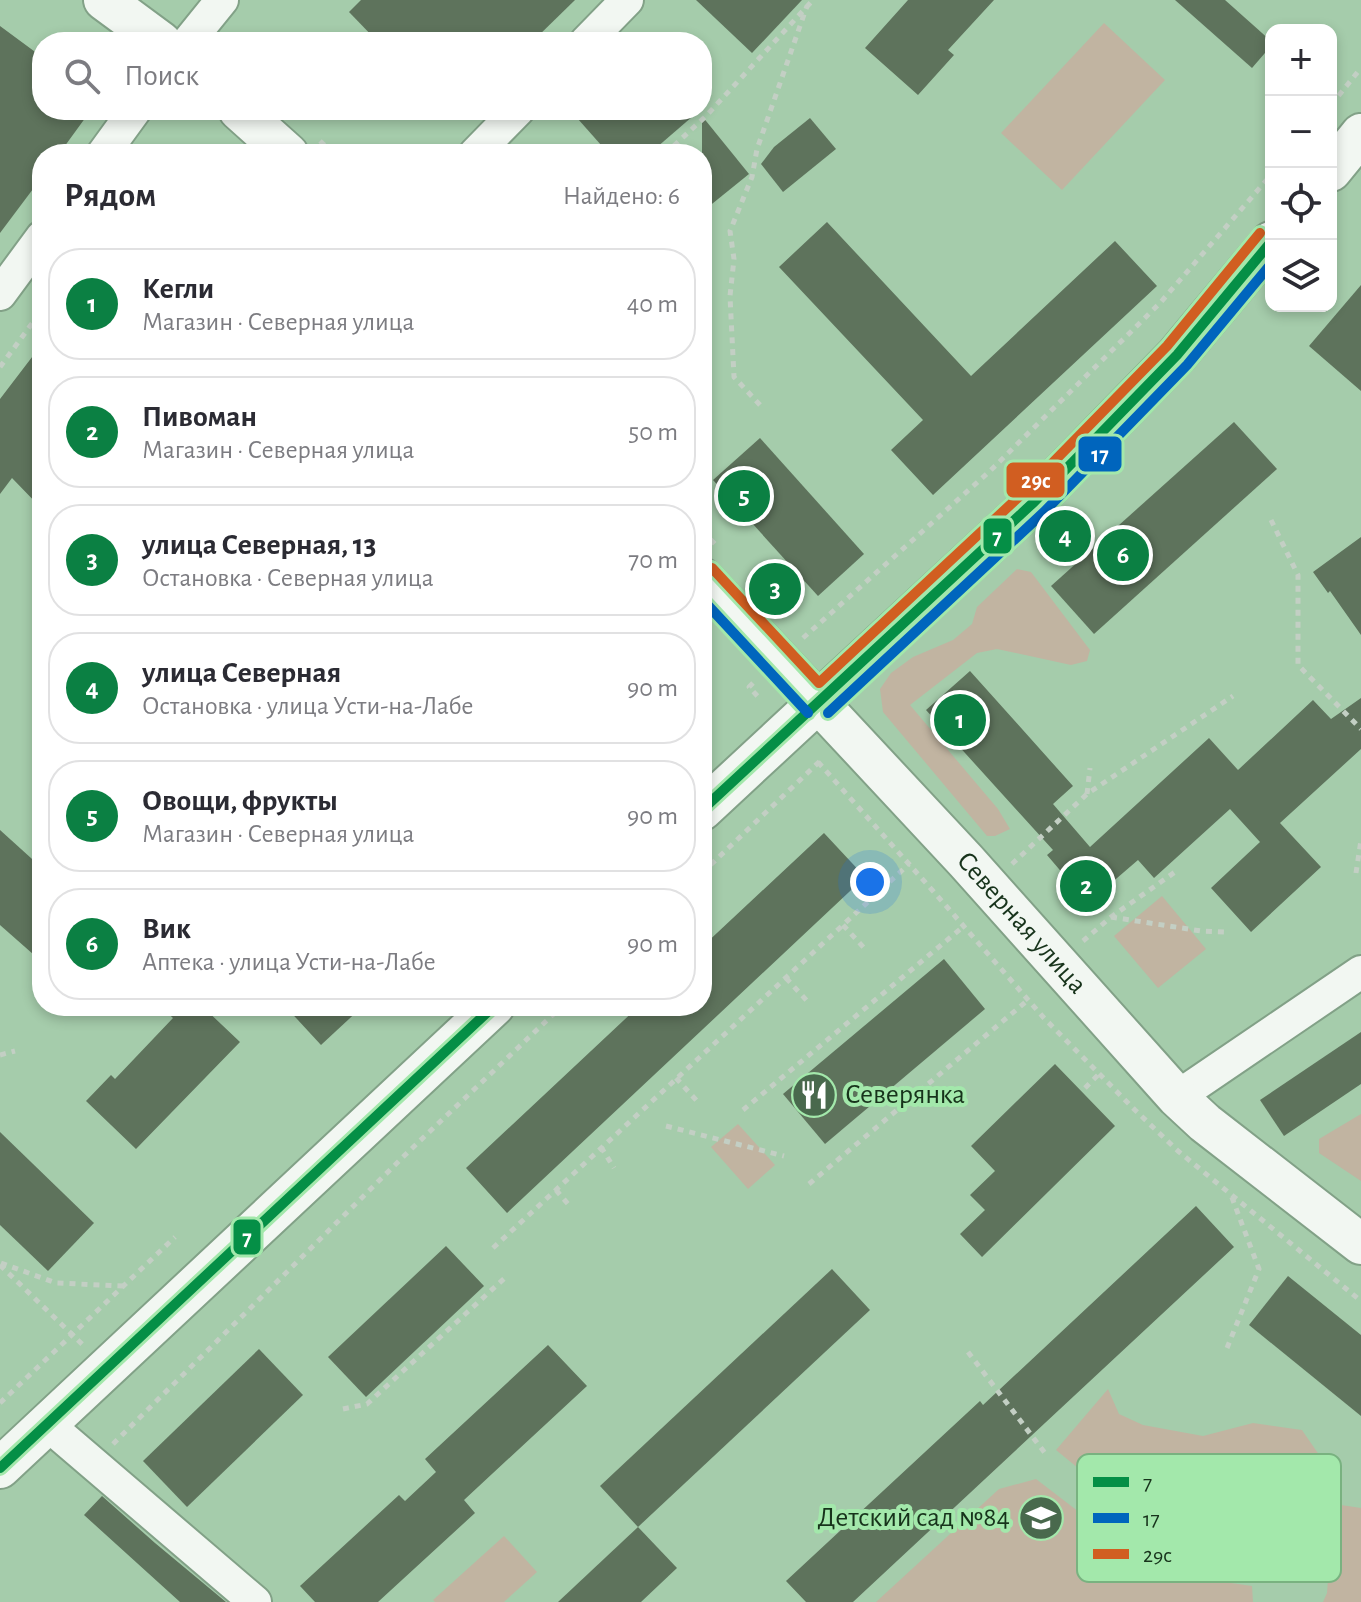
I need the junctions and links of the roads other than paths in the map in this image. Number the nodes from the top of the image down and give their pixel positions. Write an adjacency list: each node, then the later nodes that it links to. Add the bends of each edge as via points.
1 (104, 0): 4 (street)
2 (222, 0): 5 (street)
3 (627, 0): 6 (street)
4 (147, 32)
5 (196, 32)
6 (596, 32)
7 (128, 120): 11 (street)
8 (250, 120): 12 (street)
9 (508, 120): 13 (street)
10 (1361, 134): 14 (street)
11 (110, 144)
12 (277, 144)
13 (485, 144)
14 (1333, 168)
15 (1265, 249): 19 (street, via 1177,355 1034,502)
16 (32, 251): 17 (street)
17 (0, 294)
18 (712, 589): 19 (street, Северная улица)
19 (818, 703): 20 (street); 23 (street, Северная улица)
20 (712, 801)
21 (1361, 972): 23 (street)
22 (483, 1016): 25 (street)
23 (1177, 1097): 24 (street, Северная улица)
24 (1361, 1244)
25 (47, 1424): 26 (street); 27 (street)
26 (0, 1468)
27 (255, 1602)

